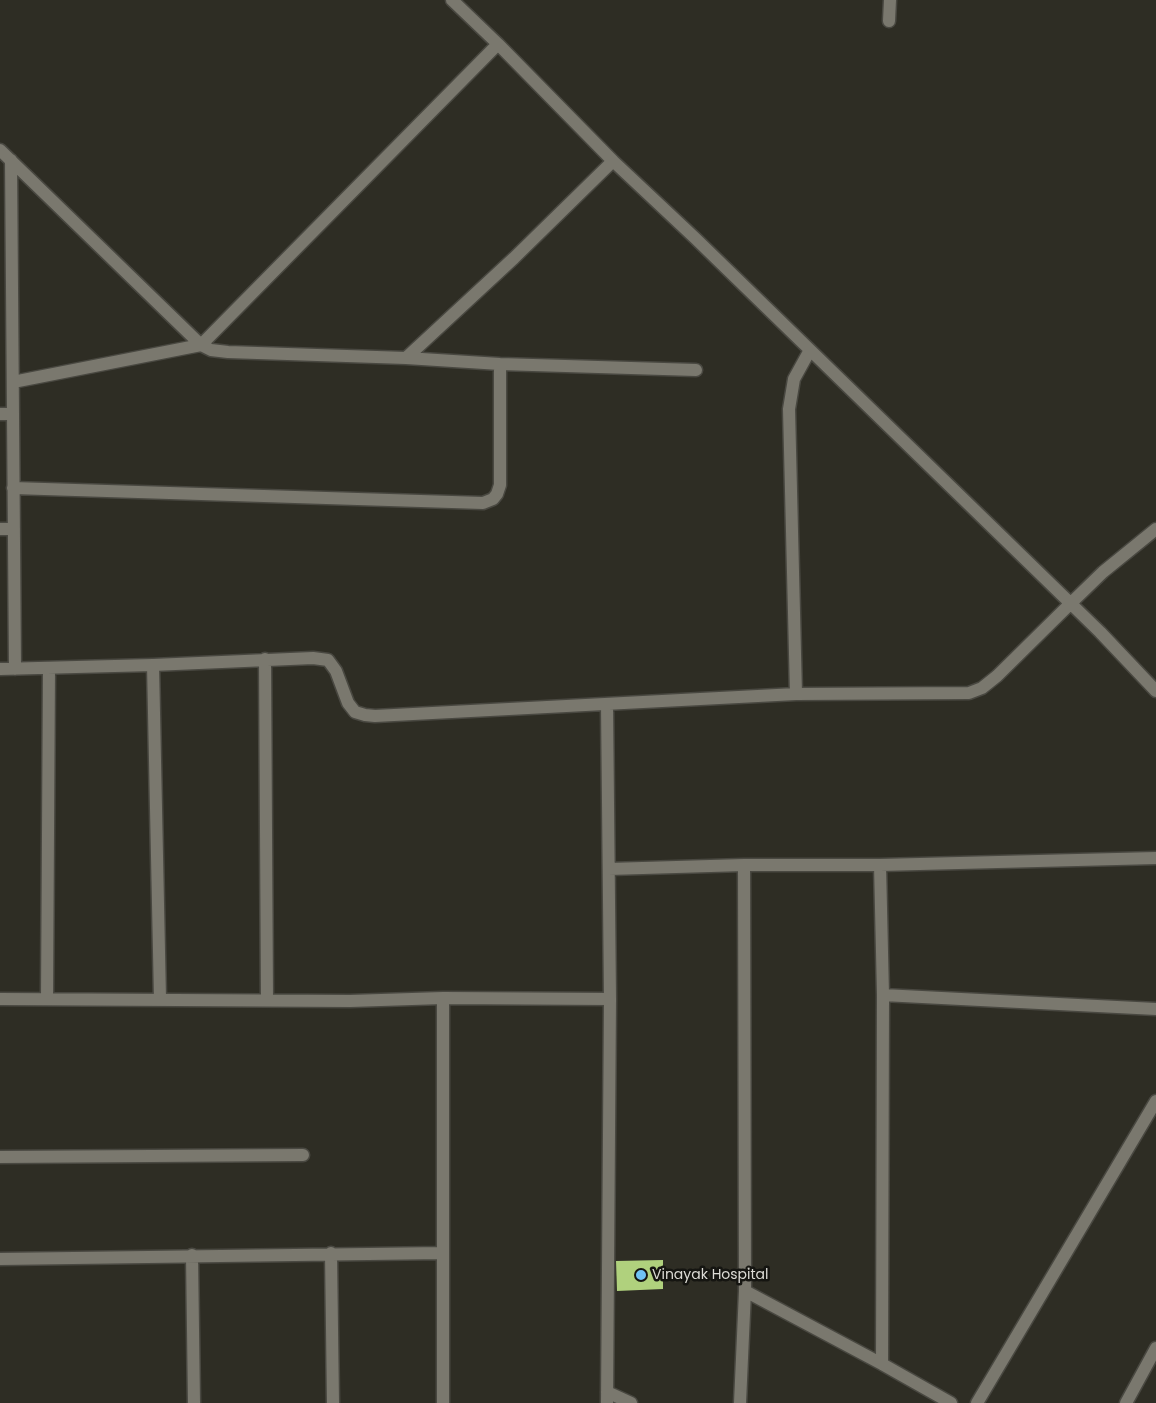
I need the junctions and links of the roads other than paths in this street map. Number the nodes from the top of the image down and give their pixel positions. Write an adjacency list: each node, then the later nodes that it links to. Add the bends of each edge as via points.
1 (452, 0): 4 (street)
2 (890, 0): 3 (street)
3 (889, 21)
4 (498, 44): 7 (street); 9 (street)
5 (0, 150): 6 (street)
6 (11, 160): 8 (street); 9 (street)
7 (612, 161): 10 (street); 11 (street)
8 (6, 209): 14 (street)
9 (201, 345): 11 (street, via 228,352); 14 (street)
10 (810, 350): 20 (street); 27 (street, via 794,378 789,410)
11 (406, 358): 12 (street)
12 (500, 364): 13 (street); 16 (street, via 500,485 493,500 483,504)
13 (696, 370)
14 (13, 382): 15 (street)
15 (6, 414): 16 (street)
16 (13, 488): 18 (street)
17 (0, 529): 18 (street)
18 (14, 529): 25 (street)
19 (1156, 529): 20 (street)
20 (1070, 604): 26 (street); 27 (street, via 982,688 969,692)
21 (265, 659): 22 (street); 28 (street, via 328,660 336,671 348,703 355,712 365,715); 39 (street)
22 (153, 665): 23 (street); 37 (street)
23 (49, 668): 25 (street); 36 (street)
24 (0, 669): 25 (street)
25 (15, 669)
26 (1156, 691)
27 (796, 694): 28 (street)
28 (607, 704): 32 (street)
29 (1156, 858): 31 (street)
30 (744, 865): 31 (street); 32 (street); 48 (street)
31 (880, 865): 33 (street)
32 (609, 869): 38 (street)
33 (883, 995): 40 (street); 50 (street)
34 (443, 998): 38 (street); 39 (street); 45 (street)
35 (0, 999): 36 (street)
36 (47, 999): 37 (street)
37 (160, 999): 39 (street)
38 (610, 999): 51 (street)
39 (267, 1000)
40 (1156, 1009)
41 (1156, 1100): 58 (street)
42 (304, 1155): 43 (street)
43 (0, 1157)
44 (331, 1253): 45 (street); 46 (street); 53 (street)
45 (442, 1253): 54 (street)
46 (192, 1255): 47 (street); 52 (street)
47 (0, 1258)
48 (745, 1291): 50 (street); 56 (street)
49 (1156, 1348): 59 (street)
50 (882, 1364): 57 (street)
51 (607, 1397): 55 (street)
52 (194, 1403)
53 (333, 1403)
54 (443, 1403)
55 (631, 1403)
56 (740, 1403)
57 (951, 1403)
58 (977, 1403)
59 (1126, 1403)

